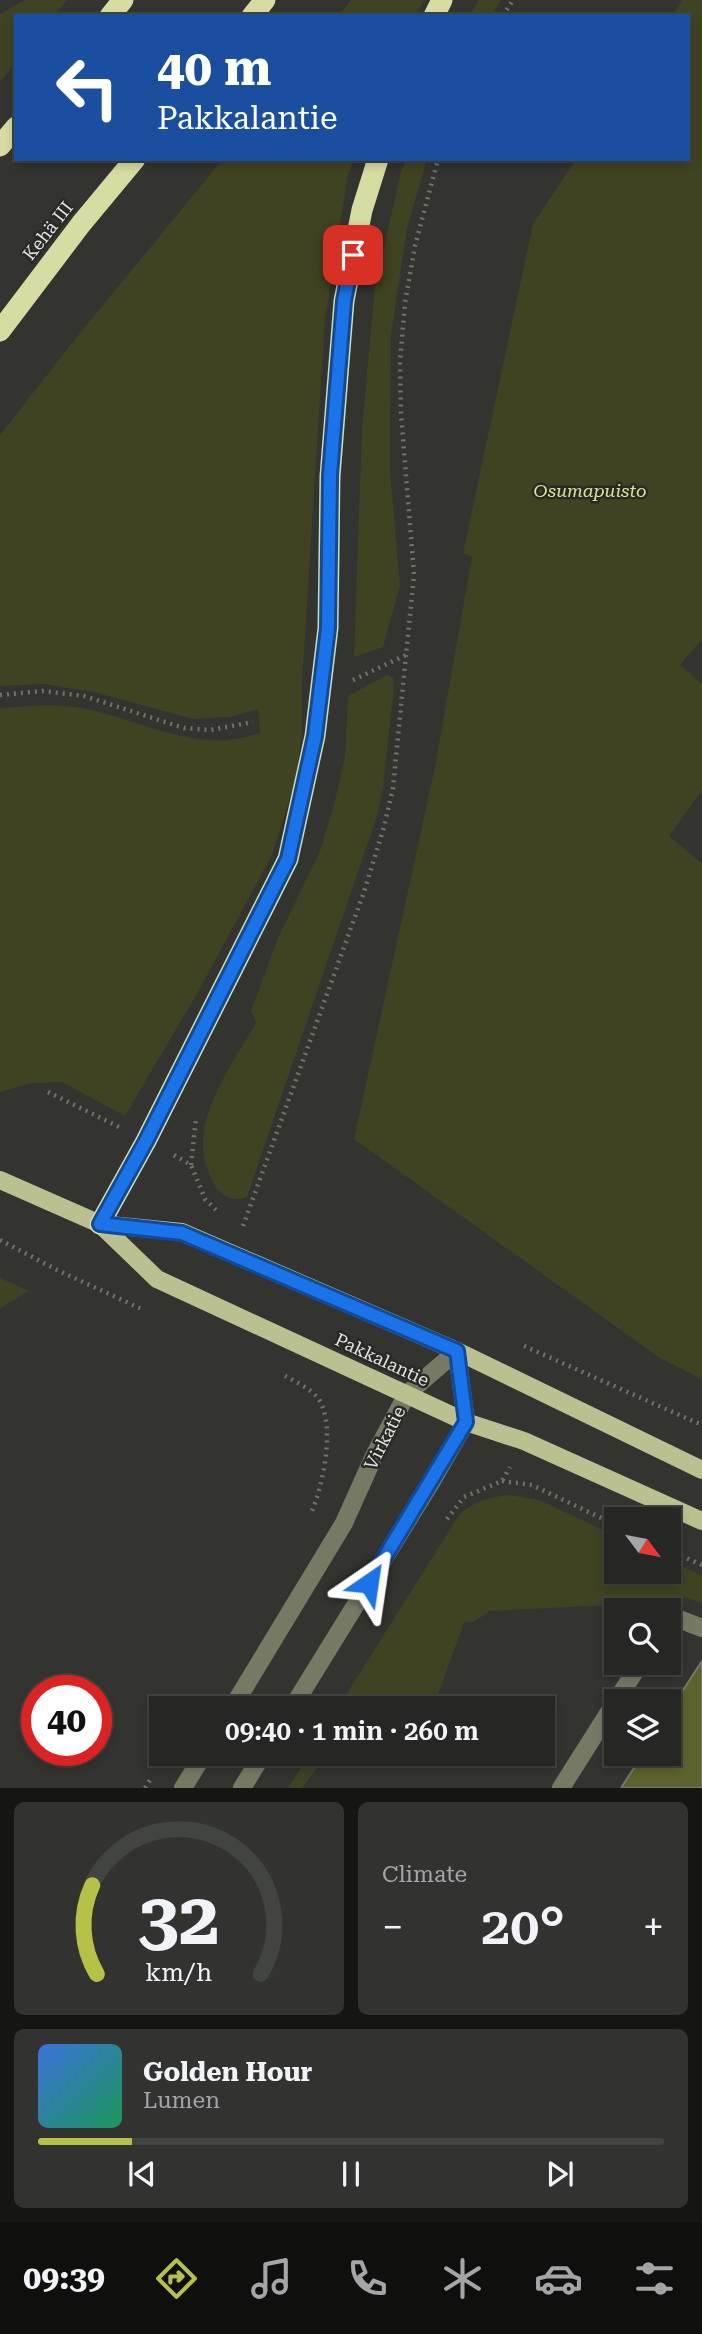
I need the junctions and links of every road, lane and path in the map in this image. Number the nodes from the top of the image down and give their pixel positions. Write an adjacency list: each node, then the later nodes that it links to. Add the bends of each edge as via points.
1 (123, 0): 3 (highway)
2 (265, 0): 4 (highway)
3 (112, 14)
4 (254, 14)
5 (14, 129): 6 (highway)
6 (0, 146)
7 (133, 161): 10 (highway, Kehä III)
8 (377, 161): 17 (highway, via 362,210 344,301 330,475 328,628 315,736 288,859)
9 (437, 161): 11 (path, via 415,246 400,362 414,575)
10 (0, 331)
11 (406, 654): 12 (path); 21 (path, via 393,788 368,879 243,1227)
12 (349, 681)
13 (0, 695): 14 (path, via 42,691 84,696 184,728 210,730)
14 (253, 722)
15 (48, 1092): 17 (path)
16 (196, 1118): 18 (path)
17 (146, 1141): 18 (path); 22 (highway)
18 (191, 1165): 20 (path, via 205,1199)
19 (0, 1180): 22 (main road, Pakkalantie)
20 (219, 1213)
21 (231, 1220)
22 (100, 1224): 26 (main road, Pakkalantie, via 182,1233); 28 (main road, Pakkalantie, via 157,1279)
23 (0, 1240): 24 (path)
24 (154, 1314)
25 (521, 1345): 30 (path)
26 (457, 1351): 28 (street, Virkatie); 29 (street); 31 (main road, Pakkalantie)
27 (282, 1374): 34 (path, via 316,1396 326,1413 326,1469)
28 (407, 1394): 29 (main road, Pakkalantie); 40 (street, Virkatie, via 344,1523)
29 (466, 1422): 35 (main road, Pakkalantie, via 524,1441); 41 (street)
30 (702, 1425)
31 (702, 1470)
32 (502, 1481): 33 (path, via 532,1485)
33 (604, 1519)
34 (307, 1521)
35 (702, 1521)
36 (681, 1556): 37 (path)
37 (702, 1565)
38 (681, 1620): 39 (street)
39 (702, 1628)
40 (239, 1696)
41 (299, 1696)
42 (604, 1720): 47 (street)
43 (197, 1766): 45 (street)
44 (256, 1766): 46 (street)
45 (183, 1788)
46 (242, 1788)
47 (561, 1788)

